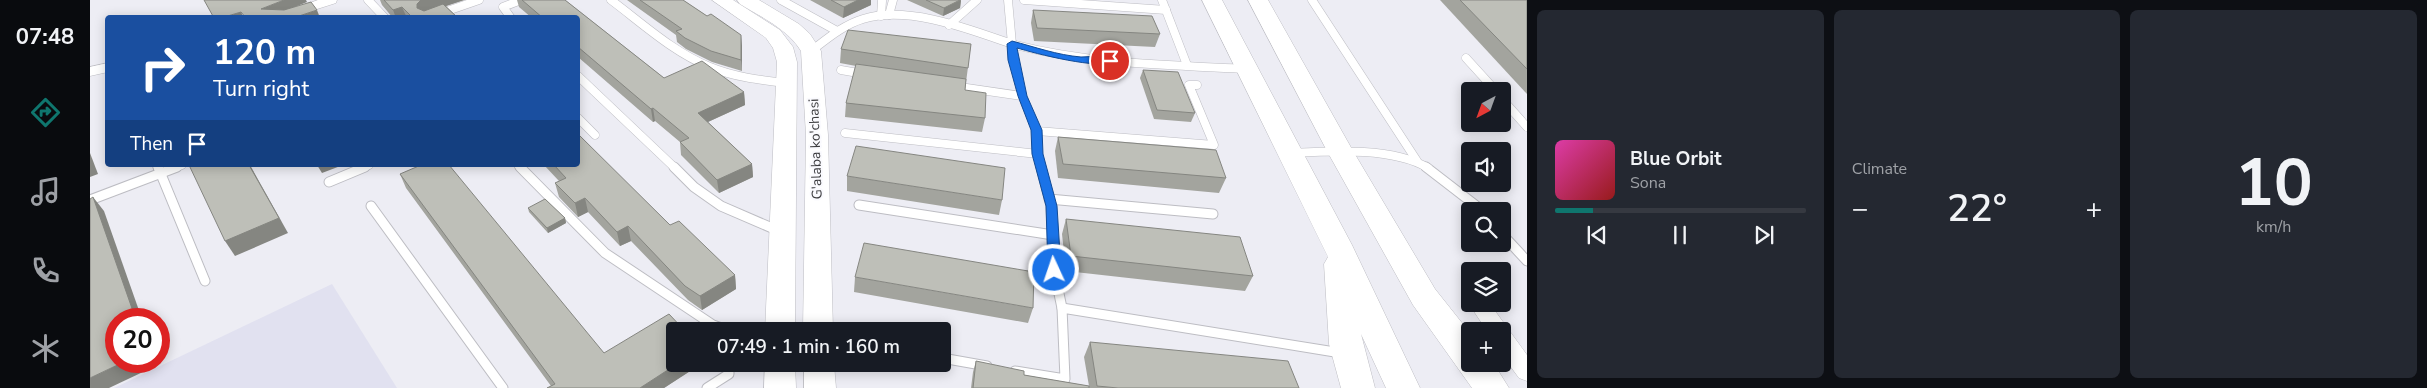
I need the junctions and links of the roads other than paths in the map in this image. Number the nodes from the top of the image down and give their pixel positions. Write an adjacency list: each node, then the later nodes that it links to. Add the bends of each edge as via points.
1 (329, 0): 19 (street)
2 (368, 0): 20 (lane)
3 (479, 0): 21 (lane)
4 (522, 0): 22 (lane, via 503,7)
5 (611, 0): 37 (lane, via 688,56 709,67)
6 (720, 0): 37 (main road, G'alaba ko'chasi, via 773,34 784,47)
7 (746, 0): 27 (main road, via 792,28)
8 (781, 0): 25 (lane)
9 (893, 0): 23 (lane)
10 (976, 0): 24 (lane)
11 (1008, 0): 26 (lane)
12 (1024, 0): 18 (lane)
13 (1162, 0): 18 (lane)
14 (1212, 0): 31 (highway)
15 (1258, 0): 47 (highway)
16 (1312, 0): 50 (lane)
17 (882, 1): 23 (lane)
18 (1166, 10): 29 (lane)
19 (283, 15)
20 (382, 15)
21 (435, 15)
22 (509, 15)
23 (885, 15): 24 (lane); 25 (lane, via 869,17)
24 (949, 25): 26 (lane)
25 (837, 30): 27 (lane)
26 (1012, 44): 29 (lane, via 1044,54 1079,59); 40 (lane)
27 (811, 50): 56 (main road, G'alaba ko'chasi, via 817,135)
28 (1466, 58): 36 (lane)
29 (1187, 65): 31 (lane)
30 (105, 68): 33 (street)
31 (1248, 69): 48 (highway)
32 (841, 70): 34 (lane)
33 (90, 72)
34 (870, 74)
35 (580, 78): 63 (lane, via 694,187 721,206)
36 (1488, 82)
37 (787, 84): 54 (main road, G'alaba ko'chasi)
38 (946, 85): 40 (lane)
39 (1197, 85): 44 (lane, via 1189,85 1214,145)
40 (1022, 96): 44 (lane)
41 (1511, 109): 43 (lane)
42 (580, 120): 46 (lane)
43 (1527, 127)
44 (1037, 130): 49 (lane)
45 (845, 133): 49 (lane)
46 (595, 135)
47 (1340, 151): 48 (lane); 50 (lane); 73 (highway, via 1424,297)
48 (1291, 153): 66 (highway)
49 (1038, 154): 57 (lane)
50 (1417, 161): 59 (lane)
51 (364, 167): 55 (lane)
52 (520, 167): 70 (lane, via 605,253)
53 (158, 169): 58 (lane); 68 (lane)
54 (785, 180): 56 (main road); 63 (main road, G'alaba ko'chasi)
55 (329, 182)
56 (816, 184): 72 (main road, G'alaba ko'chasi)
57 (1049, 199): 62 (lane); 64 (lane)
58 (90, 200)
59 (1475, 202)
60 (859, 204): 64 (lane)
61 (371, 206): 82 (lane)
62 (1213, 214)
63 (784, 233): 71 (main road, G'alaba ko'chasi)
64 (1053, 235): 69 (lane, via 1054,270)
65 (1511, 244): 67 (lane)
66 (1337, 245): 75 (highway); 87 (highway)
67 (1527, 261)
68 (205, 281)
69 (1062, 308): 75 (lane); 76 (lane, via 1065,380)
70 (707, 322)
71 (780, 322)
72 (818, 322)
73 (1461, 346)
74 (1511, 350): 81 (street)
75 (1348, 354): 86 (highway)
76 (951, 360)
77 (729, 372): 83 (lane)
78 (780, 372): 84 (main road)
79 (819, 372): 85 (main road)
80 (1480, 372): 88 (highway)
81 (1527, 372)
82 (503, 388)
83 (707, 388)
84 (780, 388)
85 (820, 388)
86 (1358, 388)
87 (1403, 388)
88 (1492, 388)

